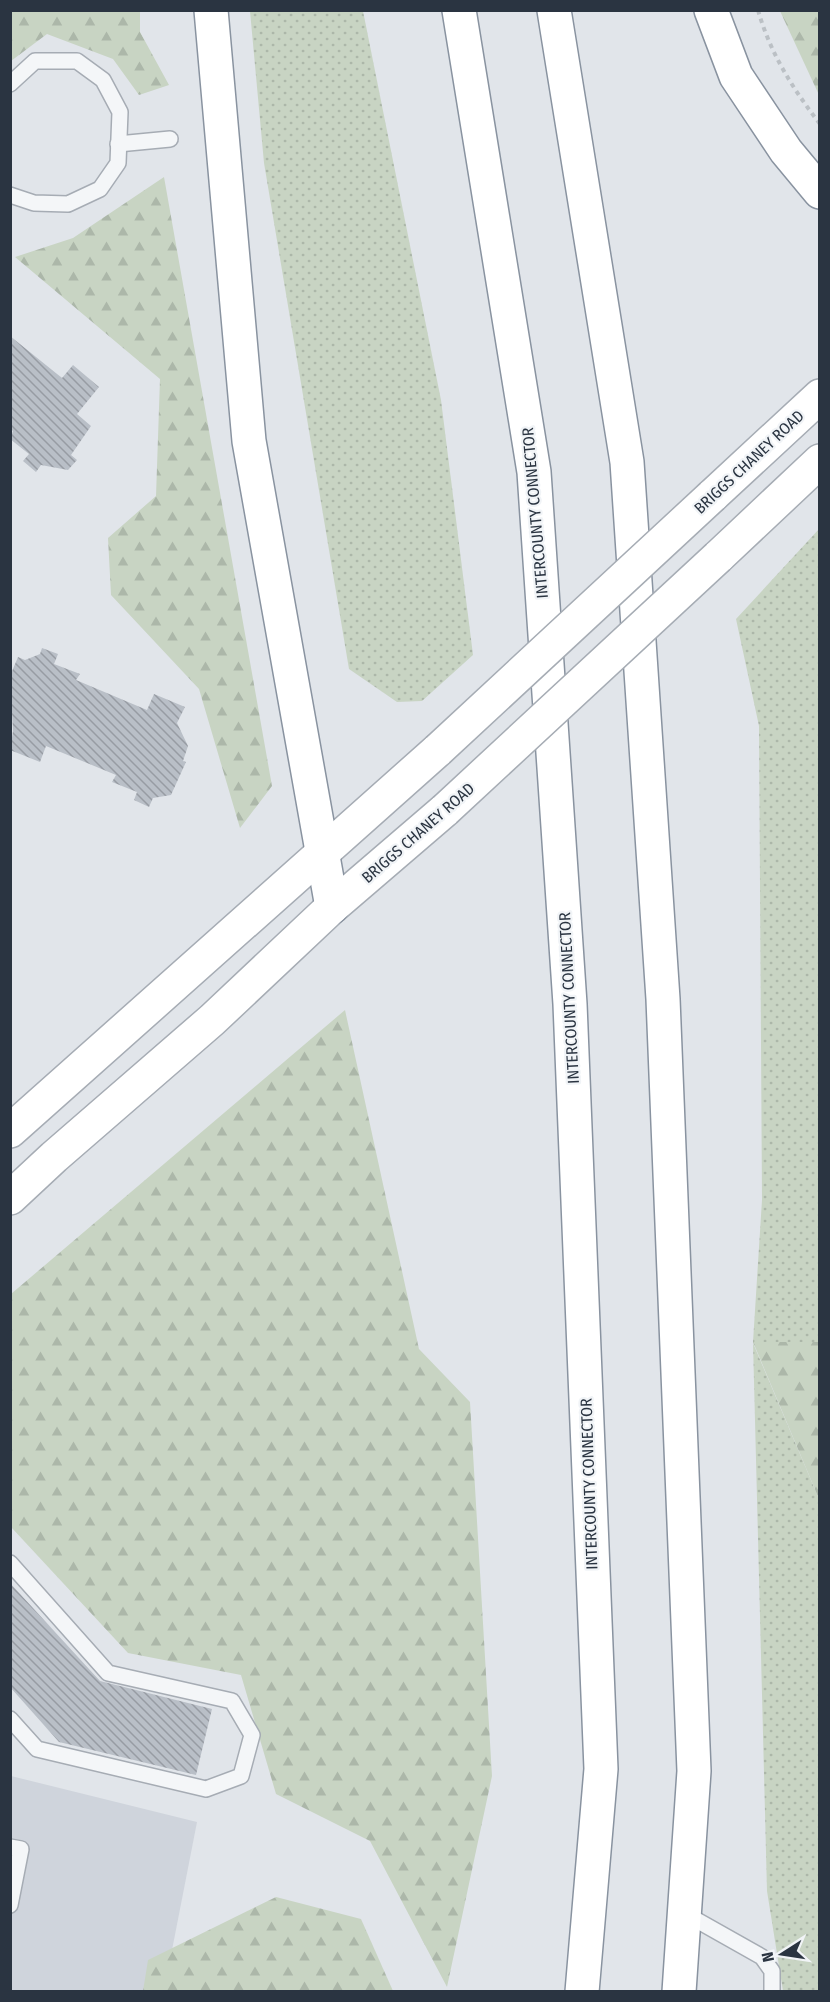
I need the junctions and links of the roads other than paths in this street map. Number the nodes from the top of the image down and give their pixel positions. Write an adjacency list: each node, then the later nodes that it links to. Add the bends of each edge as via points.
1 (211, 10): 12 (main road, via 249,441)
2 (459, 10): 21 (main road, INTERCOUNTY CONNECTOR, via 534,472 570,1004 600,1769)
3 (554, 10): 20 (main road, via 628,486 663,999 694,1771)
4 (711, 10): 8 (main road, via 736,76)
5 (10, 84): 7 (lane, via 35,61 77,61 103,80 120,112)
6 (170, 139): 7 (lane)
7 (118, 144): 9 (lane, via 118,163 100,189 68,204 34,203)
8 (819, 192)
9 (10, 195)
10 (819, 396): 12 (main road, BRIGGS CHANEY ROAD, bridge, via 438,750)
11 (819, 461): 13 (main road, BRIGGS CHANEY ROAD, bridge, via 445,810)
12 (321, 852): 13 (main road); 14 (main road, BRIGGS CHANEY ROAD)
13 (332, 907): 15 (main road, BRIGGS CHANEY ROAD, via 213,1020)
14 (10, 1131)
15 (10, 1198)
16 (10, 1563): 17 (lane, via 108,1673 232,1701 252,1735 241,1776 206,1789 36,1749)
17 (10, 1719)
18 (10, 1847): 19 (lane, via 21,1849)
19 (10, 1905)
20 (684, 1913): 22 (main road); 23 (lane, via 762,1957 772,1971)
21 (582, 1992)
22 (679, 1992)
23 (772, 1992)

